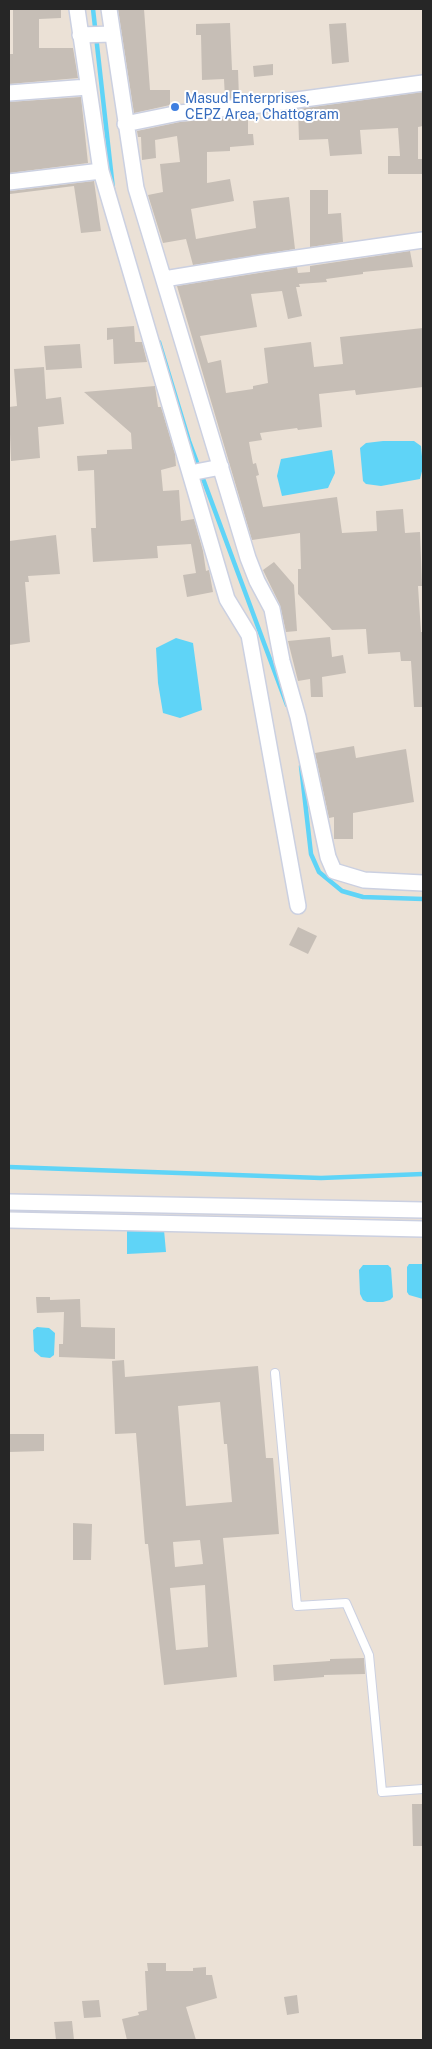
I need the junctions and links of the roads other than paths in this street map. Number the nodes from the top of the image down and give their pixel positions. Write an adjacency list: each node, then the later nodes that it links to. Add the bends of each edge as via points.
1 (77, 9): 4 (street)
2 (109, 9): 3 (street)
3 (112, 34): 4 (street); 8 (street)
4 (80, 35): 6 (street)
5 (423, 83): 8 (street, via 179,113)
6 (88, 87): 7 (street); 9 (street)
7 (9, 93)
8 (125, 124): 12 (street, via 136,188)
9 (101, 171): 10 (street); 14 (street)
10 (9, 182)
11 (423, 240): 12 (street)
12 (164, 279): 13 (street)
13 (221, 467): 14 (street); 15 (street, via 248,558 272,609 328,857 334,871 364,880)
14 (190, 473): 16 (street, via 227,600 248,635)
15 (423, 883)
16 (298, 906)
17 (9, 1202): 18 (street)
18 (423, 1210)
19 (9, 1220): 20 (street)
20 (423, 1230)
21 (275, 1373): 22 (lane, via 297,1606 346,1603 369,1655 382,1792)
22 (423, 1789)

